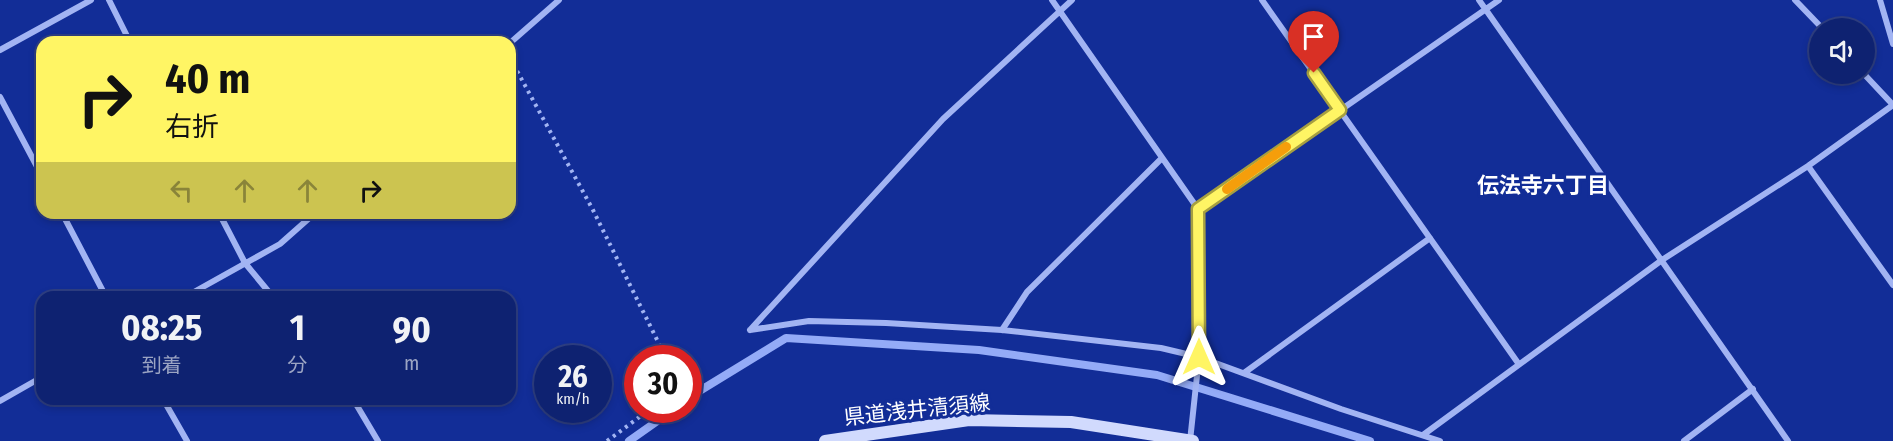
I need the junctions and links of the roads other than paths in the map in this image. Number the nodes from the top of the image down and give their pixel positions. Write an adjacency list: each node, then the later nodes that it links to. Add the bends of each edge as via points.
1 (91, 0): 17 (street)
2 (109, 0): 14 (street)
3 (559, 0): 15 (street)
4 (1052, 0): 12 (street)
5 (1072, 0): 12 (street)
6 (1262, 0): 21 (street)
7 (1479, 0): 11 (street)
8 (1499, 0): 11 (street)
9 (1795, 0): 13 (street)
10 (1880, 0): 16 (street)
11 (1486, 9): 21 (street); 30 (street)
12 (1059, 12): 22 (street); 36 (street, via 943,119 750,330 809,321)
13 (1812, 18)
14 (127, 36)
15 (516, 38)
16 (1893, 44)
17 (0, 50)
18 (1873, 84): 20 (street)
19 (0, 97): 23 (street)
20 (1893, 105): 24 (street)
21 (1340, 110): 25 (street); 29 (street)
22 (1161, 159): 25 (street); 36 (street, via 1027,292)
23 (36, 165)
24 (1808, 166): 30 (street); 32 (street)
25 (1198, 209): 37 (street)
26 (65, 219): 33 (street)
27 (222, 219): 31 (street)
28 (308, 219): 31 (street, via 280,244)
29 (1430, 238): 38 (street); 39 (street)
30 (1662, 260): 38 (street); 41 (street)
31 (245, 263): 34 (street); 35 (street)
32 (1893, 285)
33 (103, 291)
34 (196, 291)
35 (268, 291)
36 (1002, 330): 37 (street, via 1161,348)
37 (1199, 357): 39 (street); 49 (street)
38 (1518, 363): 45 (street)
39 (1244, 373): 45 (street)
40 (36, 380): 42 (street)
41 (1753, 389): 51 (street); 52 (street)
42 (0, 401)
43 (166, 405): 46 (street)
44 (357, 405): 47 (street)
45 (1423, 435): 50 (street)
46 (187, 441)
47 (378, 441)
48 (825, 441): 49 (main road, 県道浅井清須線, via 969,420 1071,422)
49 (1191, 441)
50 (1440, 441)
51 (1684, 441)
52 (1788, 441)

